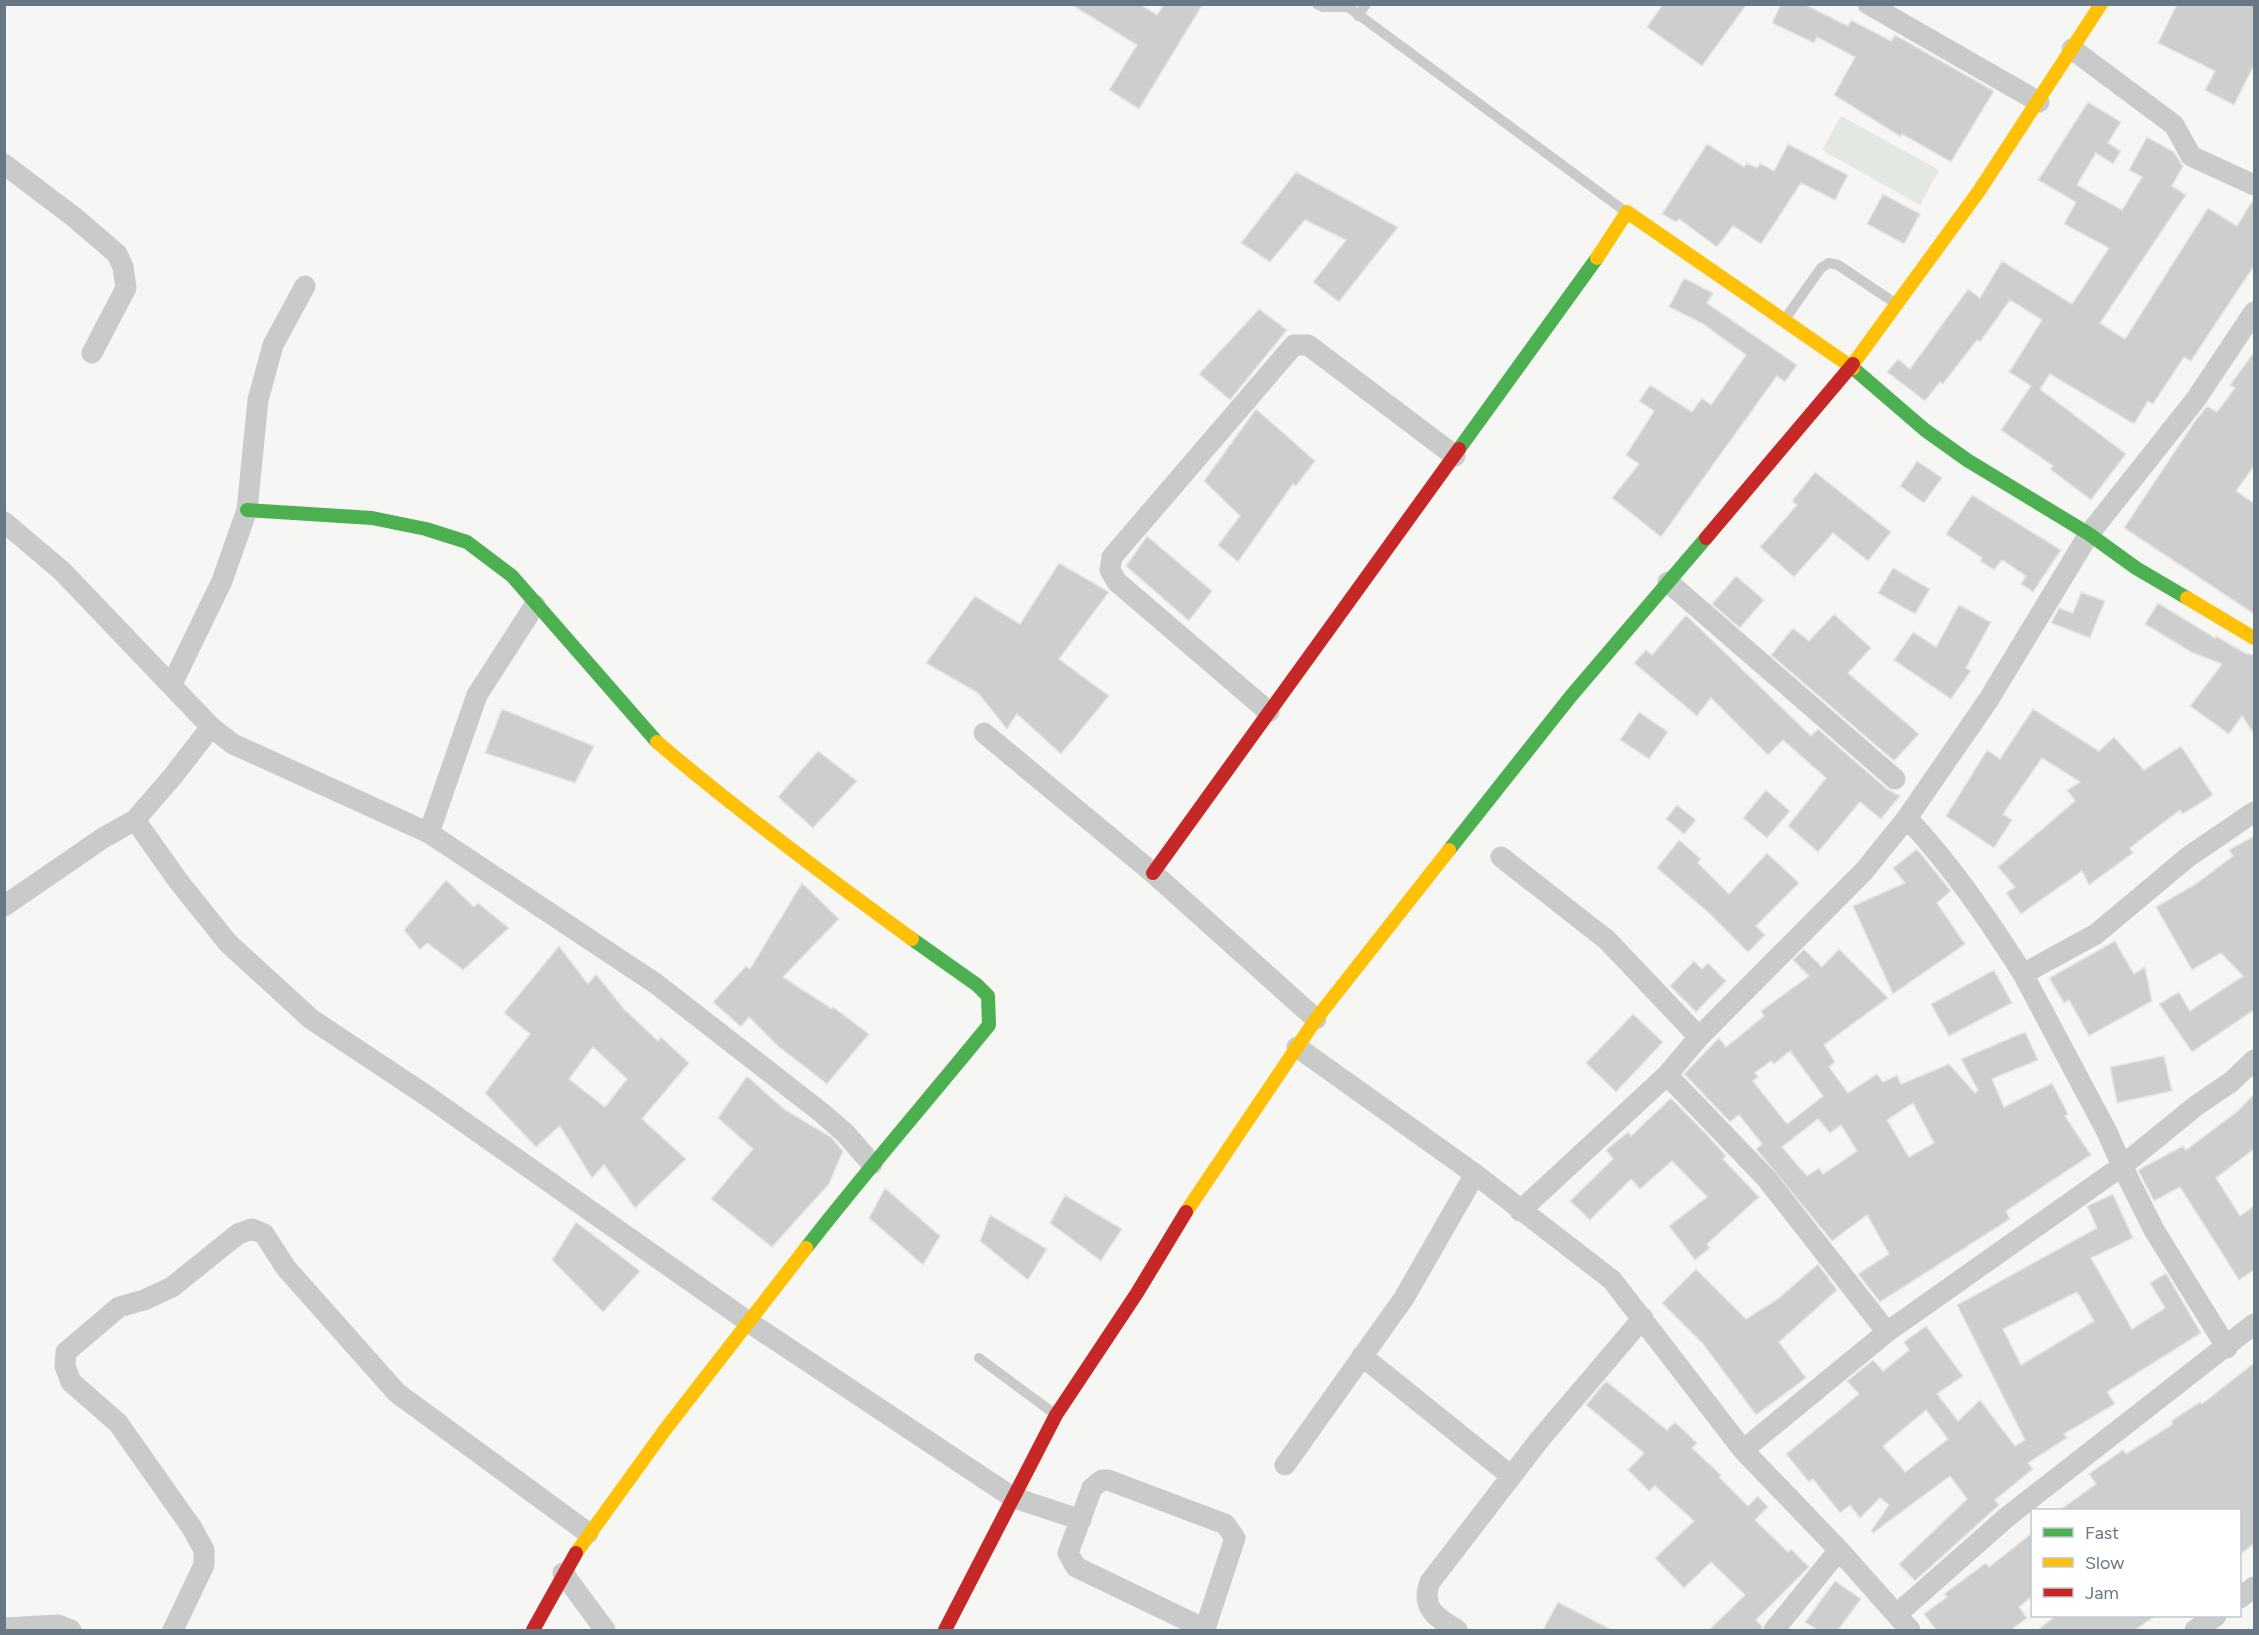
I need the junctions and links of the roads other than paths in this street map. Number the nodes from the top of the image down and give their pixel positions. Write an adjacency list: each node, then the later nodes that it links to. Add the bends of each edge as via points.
1 (1317, 4): 5 (lane)
2 (1366, 4): 6 (lane)
3 (1868, 4): 8 (street)
4 (2101, 4): 7 (street)
5 (1344, 6): 6 (lane)
6 (1358, 16): 11 (lane)
7 (2072, 50): 8 (street); 10 (street, via 2174,125 2191,156)
8 (2039, 102): 13 (street, via 1979,192)
9 (4, 165): 16 (street, via 117,254 126,288)
10 (2254, 185)
11 (1627, 212): 15 (street); 18 (street)
12 (305, 286): 19 (street, via 273,345 261,389)
13 (1896, 304): 15 (lane, via 1829,263 1821,268); 17 (street)
14 (2254, 312): 21 (street, via 2196,399)
15 (1783, 321): 17 (street)
16 (92, 353)
17 (1851, 367): 21 (street, via 1967,460); 22 (street)
18 (1455, 456): 26 (street); 26 (street, via 1308,345 1294,345 1112,557 1110,570 1117,582)
19 (247, 510): 23 (street, via 372,518 467,542 512,576); 25 (street, via 222,581)
20 (4, 522): 25 (street, via 62,571)
21 (2090, 534): 24 (street, via 2136,568); 31 (street, via 1989,699)
22 (1668, 582): 29 (street); 38 (street, via 1550,723)
23 (535, 605): 33 (street, via 477,695); 43 (street, via 654,740 783,844 941,957 988,996 989,1025)
24 (2254, 638)
25 (172, 684): 27 (street)
26 (1269, 712): 35 (street)
27 (211, 727): 32 (street); 33 (street, via 233,744)
28 (984, 733): 35 (street)
29 (1895, 779)
30 (2254, 812): 37 (street, via 2188,857 2096,934)
31 (1907, 818): 37 (street, via 1976,900); 39 (street, via 1864,871)
32 (135, 820): 36 (street); 48 (street, via 228,943 311,1019 428,1096)
33 (429, 833): 43 (street, via 655,983 822,1113)
34 (1501, 857): 39 (street, via 1607,940)
35 (1153, 873): 38 (street)
36 (4, 906)
37 (2023, 974): 44 (street)
38 (1316, 1019): 40 (street)
39 (1699, 1037): 42 (street)
40 (1297, 1047): 45 (street); 54 (street)
41 (2254, 1060): 44 (street)
42 (1667, 1075): 46 (street); 50 (street, via 1766,1178)
43 (872, 1164): 48 (street)
44 (2122, 1166): 50 (street); 51 (street, via 2154,1230)
45 (1475, 1174): 46 (street); 52 (street, via 1404,1298)
46 (1520, 1210): 47 (street, via 1612,1280)
47 (1643, 1318): 55 (street); 57 (street)
48 (750, 1323): 58 (street); 60 (street)
49 (2254, 1324): 51 (street)
50 (1887, 1332): 55 (street)
51 (2227, 1348): 66 (street, via 2007,1517)
52 (1362, 1356): 56 (street); 57 (street)
53 (979, 1358): 54 (lane)
54 (1056, 1415): 58 (street)
55 (1743, 1450): 61 (street)
56 (1286, 1466)
57 (1511, 1476): 74 (street, via 1426,1591 1426,1605 1434,1616)
58 (1012, 1497): 59 (street); 72 (street)
59 (1081, 1520): 73 (street, via 1068,1553 1076,1567); 73 (street, via 1092,1488 1102,1480 1225,1524 1234,1538)
60 (588, 1533): 62 (street); 69 (street, via 397,1393 286,1268 264,1234 252,1229 238,1234 172,1287 119,1307 66,1352 65,1366 71,1382 118,1423 204,1550 204,1565)
61 (1839, 1550): 66 (street); 75 (street)
62 (563, 1573): 70 (street); 71 (street)
63 (2254, 1587): 64 (street)
64 (2241, 1597)
65 (2214, 1617): 76 (street)
66 (1903, 1622)
67 (4, 1628): 68 (street, via 58,1625)
68 (71, 1630)
69 (173, 1630)
70 (533, 1630)
71 (605, 1630)
72 (945, 1630)
73 (1205, 1630)
74 (1457, 1630)
75 (1774, 1630)
76 (2195, 1630)

